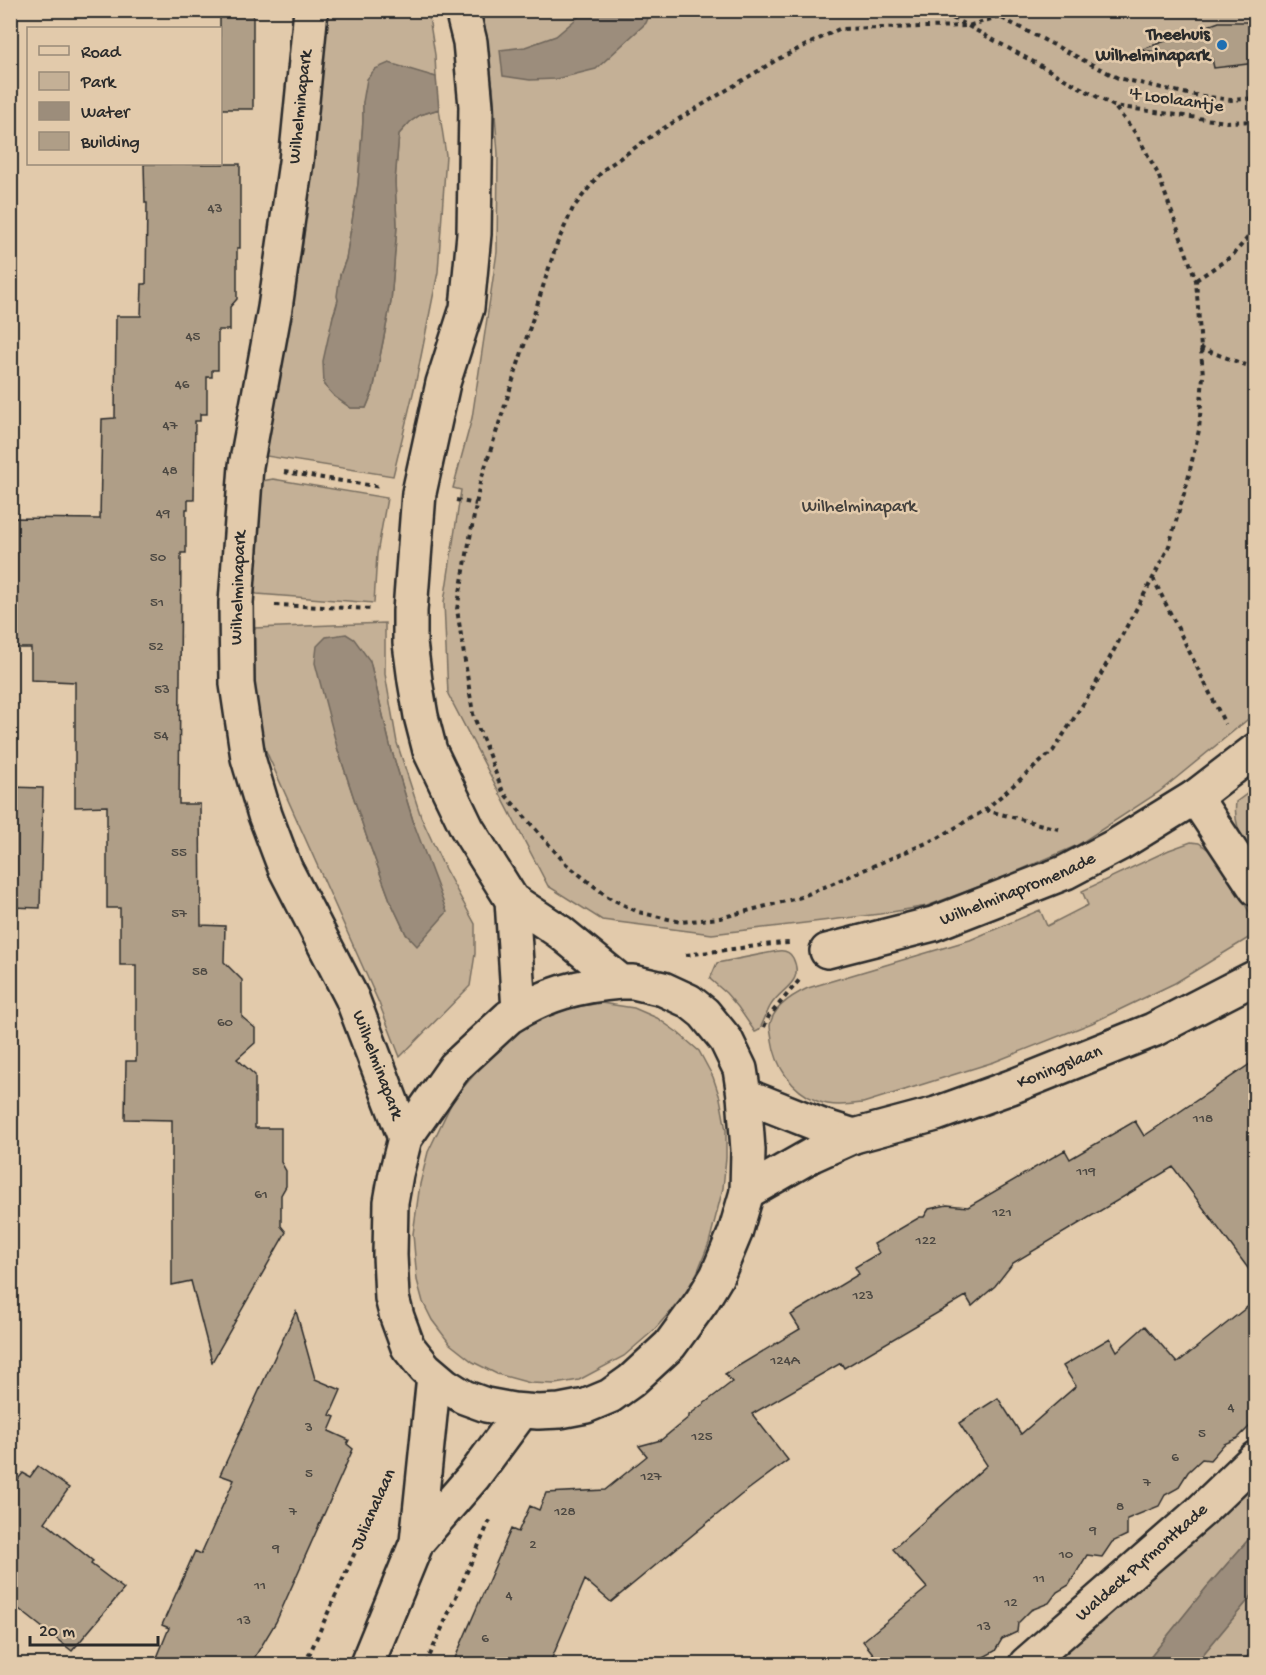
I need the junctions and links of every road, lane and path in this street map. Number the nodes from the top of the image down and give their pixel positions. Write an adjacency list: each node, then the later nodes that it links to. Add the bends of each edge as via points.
1 (311, 10): 15 (street, Wilhelminapark, via 277,297)
2 (462, 10): 16 (street, via 470,42 476,106 474,234 466,308 443,383)
3 (936, 10): 7 (path, 't Loolaantje)
4 (986, 10): 6 (path, 't Loolaantje)
5 (1006, 10): 6 (path)
6 (998, 17): 7 (path); 8 (path, 't Loolaantje, via 1118,78 1188,94 1231,100)
7 (968, 26): 9 (path, 't Loolaantje); 17 (path, via 840,29 778,59 603,170 573,208 556,246)
8 (1256, 98)
9 (1114, 106): 10 (path, 't Loolaantje, via 1226,122); 12 (path, via 1137,135 1158,174)
10 (1256, 121)
11 (1256, 228): 12 (path, via 1232,256)
12 (1196, 280): 13 (path)
13 (1200, 348): 14 (path); 18 (path, via 1203,376 1199,430 1168,546)
14 (1246, 365)
15 (246, 466): 16 (path); 19 (street, Wilhelminapark)
16 (419, 493): 17 (path); 21 (street)
17 (476, 504): 20 (path)
18 (1153, 578): 22 (path, via 1229,731); 24 (path, via 1094,687 1053,751)
19 (236, 603): 21 (path); 35 (street, Wilhelminapark, via 237,684 248,758 265,815 285,868 352,998)
20 (457, 609): 21 (path); 24 (path, via 473,714 503,792 567,864 608,897 638,912 681,922 720,918 801,897 938,838)
21 (410, 611): 27 (street, via 415,681 430,751 467,828)
22 (1252, 753): 23 (street, Wilhelminapromenade)
23 (1195, 797): 26 (street); 28 (street, Wilhelminapromenade, via 1066,872 933,924)
24 (985, 810): 25 (path)
25 (1063, 830)
26 (1256, 889)
27 (512, 900): 31 (street, via 560,932); 32 (street)
28 (827, 951): 29 (path, via 802,943 772,944); 33 (path, via 769,1016)
29 (682, 956)
30 (1256, 976): 34 (street, Koningslaan, via 1153,1030 1011,1088)
31 (621, 982): 32 (street, via 559,992); 33 (street, via 663,989 704,1013 726,1040)
32 (519, 1011): 35 (street, via 455,1067)
33 (742, 1082): 34 (street, via 805,1120); 36 (street)
34 (854, 1136): 36 (street, Koningslaan)
35 (405, 1138): 37 (street, via 391,1202 392,1298 408,1347)
36 (747, 1192): 38 (street, via 717,1276 682,1329 652,1363 610,1396 586,1406)
37 (434, 1376): 38 (street, via 464,1397); 42 (street, Julianalaan)
38 (522, 1411): 42 (street, Julianalaan, via 474,1476)
39 (1256, 1458): 46 (street, Waldeck Pyrmontkade)
40 (385, 1485): 44 (path, Julianalaan)
41 (493, 1513): 45 (path)
42 (417, 1542): 43 (street, Julianalaan)
43 (366, 1664)
44 (305, 1665)
45 (426, 1665)
46 (1026, 1665)

